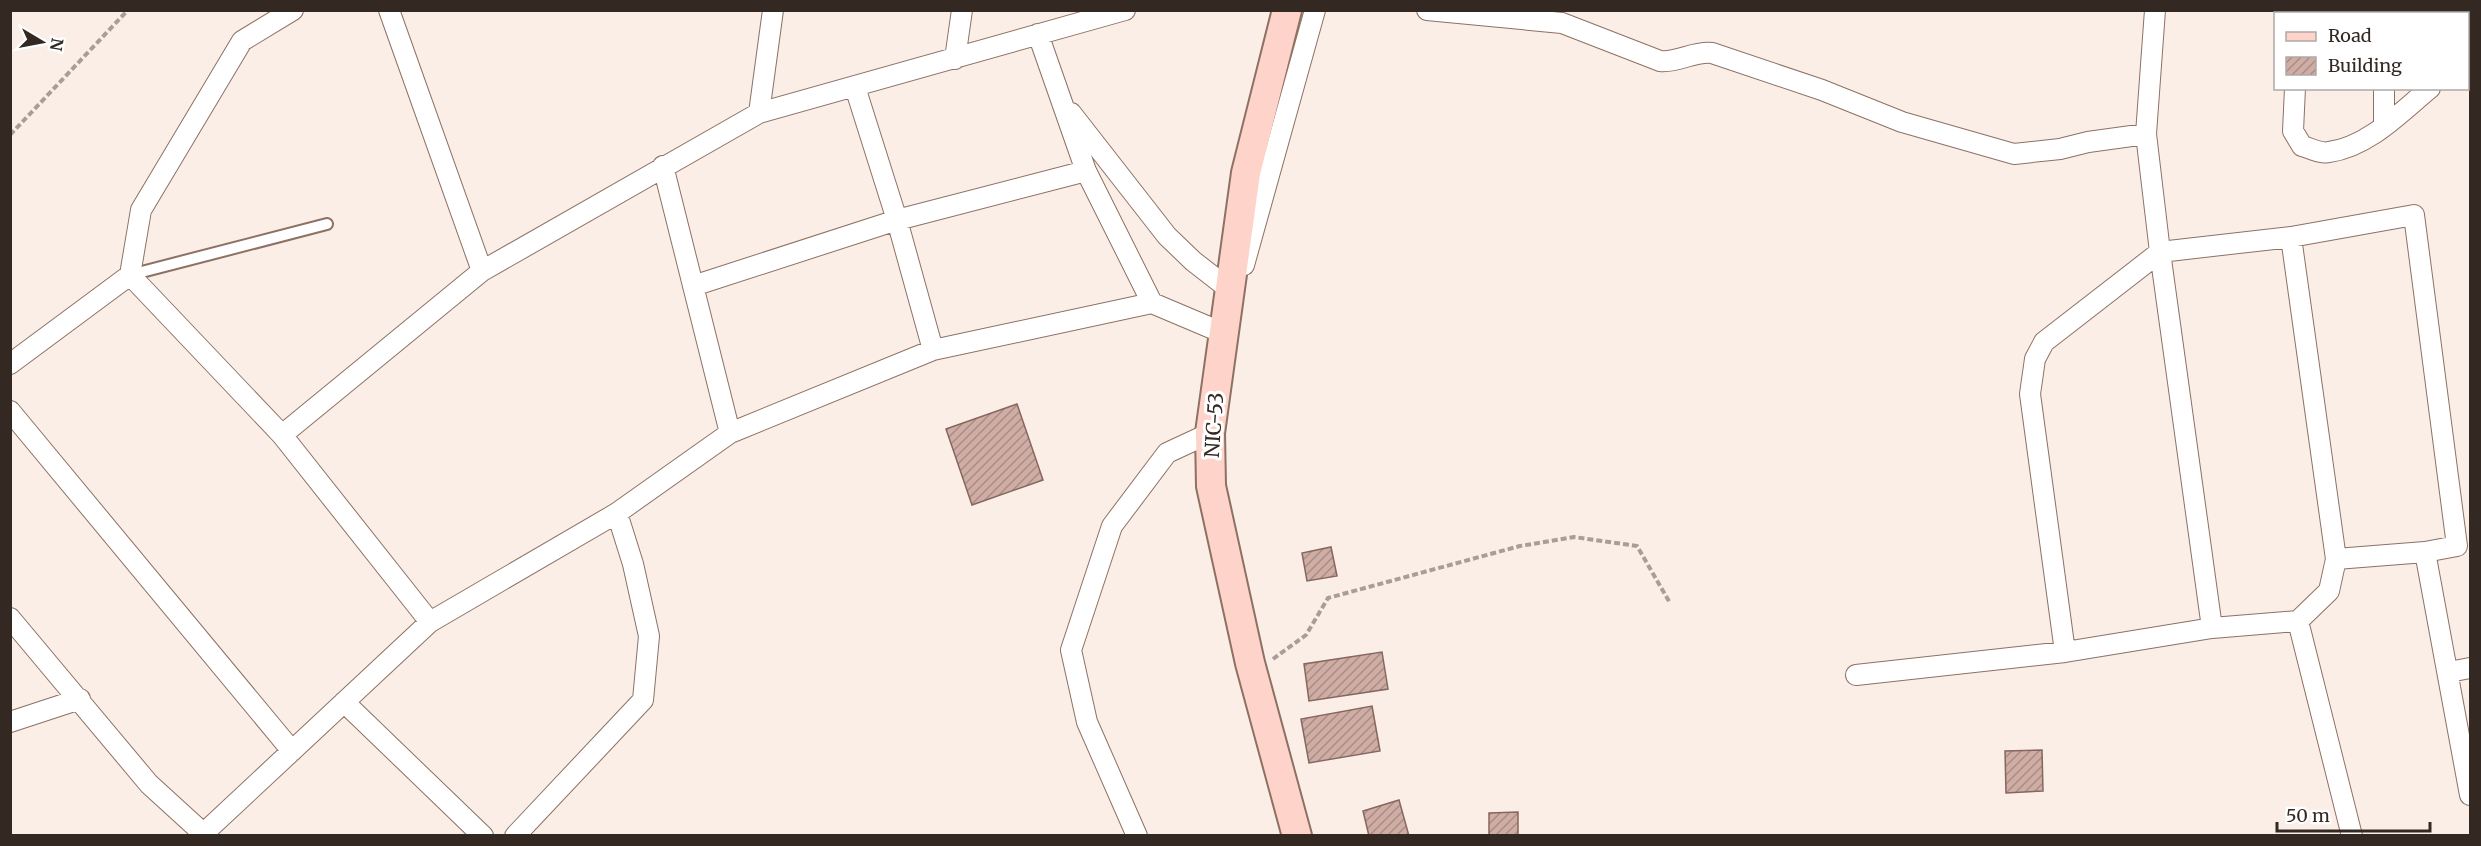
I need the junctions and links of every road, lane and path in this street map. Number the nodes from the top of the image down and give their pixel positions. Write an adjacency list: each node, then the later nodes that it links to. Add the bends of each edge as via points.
1 (128, 10): 21 (path)
2 (293, 10): 29 (street, via 242,41 141,210)
3 (389, 10): 28 (street)
4 (773, 10): 18 (street)
5 (962, 10): 12 (street)
6 (1125, 10): 11 (street)
7 (1287, 10): 31 (main road, NIC-53 / NIC-53, via 1246,173)
8 (1315, 10): 33 (street, via 1266,193)
9 (1428, 10): 20 (street, via 1562,23 1660,61 1712,53 1902,122 2014,154)
10 (2155, 10): 20 (street)
11 (1038, 34): 12 (street); 17 (street)
12 (955, 59): 13 (street)
13 (855, 87): 18 (street); 24 (street)
14 (2295, 90): 19 (street, via 2293,131 2302,146 2327,153 2357,143)
15 (2384, 90): 19 (street)
16 (2428, 90): 19 (street)
17 (1061, 101): 23 (street); 31 (street, via 1167,236)
18 (759, 113): 22 (street)
19 (2384, 126)
20 (2146, 134): 27 (street)
21 (10, 135)
22 (663, 166): 28 (street); 30 (street)
23 (1086, 171): 24 (street); 32 (street)
24 (897, 220): 30 (street); 34 (street)
25 (327, 224): 29 (lane)
26 (2291, 237): 27 (street); 41 (street, via 2414,214 2457,546); 42 (street)
27 (2160, 252): 47 (street); 48 (street, via 2044,342 2036,359 2030,394)
28 (482, 271): 39 (street)
29 (130, 275): 35 (street); 39 (street)
30 (693, 286): 37 (street)
31 (1229, 289): 33 (main road, NIC-53 / NIC-53)
32 (1152, 303): 33 (street); 34 (street)
33 (1223, 333): 38 (main road, NIC-53 / NIC-53)
34 (933, 350): 37 (street)
35 (10, 364)
36 (10, 411): 56 (street)
37 (730, 433): 40 (street)
38 (1210, 433): 49 (main road, NIC-53 / NIC-53, via 1211,486); 61 (street, via 1167,453 1112,526 1071,651 1087,722)
39 (282, 435): 46 (street)
40 (617, 513): 46 (street); 60 (street, via 649,636 643,700)
41 (2425, 552): 42 (street); 51 (street)
42 (2336, 558): 45 (street, via 2329,591)
43 (1670, 603): 49 (path, via 1637,546 1574,537 1520,546 1328,598 1306,635 1273,659)
44 (10, 618): 53 (street)
45 (2298, 621): 47 (street); 63 (street)
46 (430, 622): 54 (street)
47 (2212, 628): 48 (street)
48 (2065, 652): 52 (street)
49 (1250, 663): 62 (main road, NIC-53 / NIC-53)
50 (2470, 668): 51 (street)
51 (2449, 672): 57 (street)
52 (1856, 675)
53 (80, 699): 55 (street); 58 (street, via 149,784)
54 (344, 702): 56 (street); 59 (street)
55 (10, 722)
56 (292, 751): 58 (street)
57 (2470, 795)
58 (205, 834)
59 (483, 836)
60 (516, 836)
61 (1137, 836)
62 (1297, 836)
63 (2352, 836)

